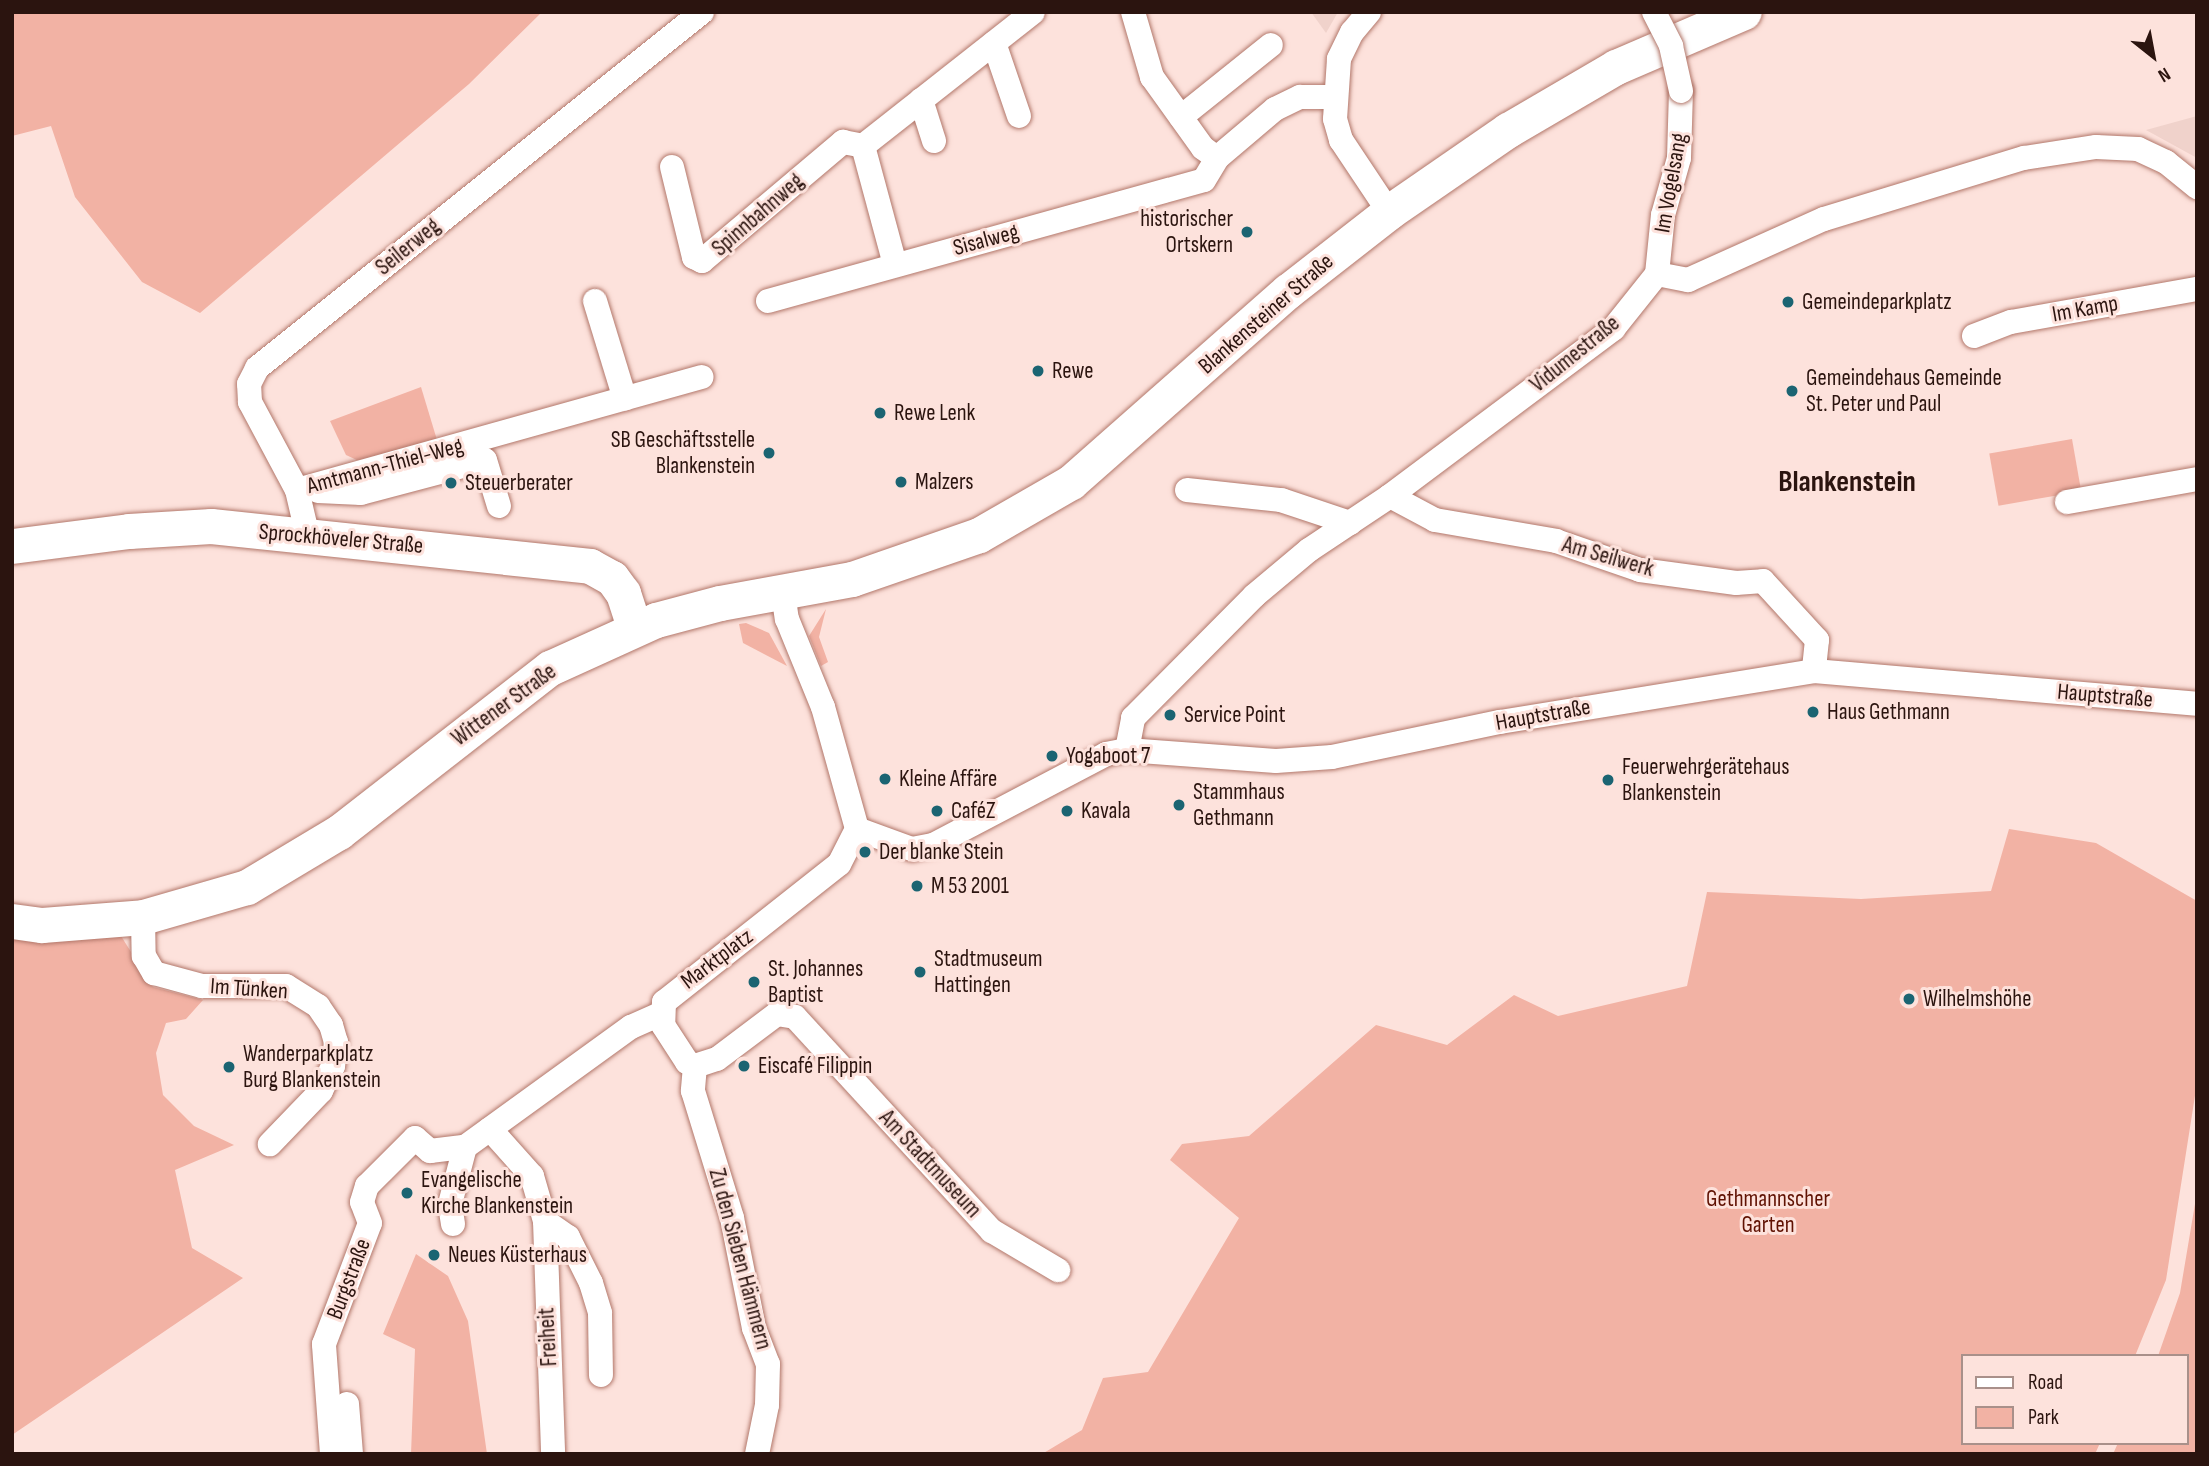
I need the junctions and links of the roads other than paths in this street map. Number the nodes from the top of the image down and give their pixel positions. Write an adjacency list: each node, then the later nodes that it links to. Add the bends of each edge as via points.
1 (702, 12): 28 (street, Seilerweg, via 257,368 249,384 250,402)
2 (1033, 12): 7 (street, Spinnbahnweg)
3 (1133, 12): 12 (street, via 1152,77)
4 (1369, 12): 9 (street, via 1352,32 1339,59)
5 (1654, 12): 20 (street, Im Vogelsang, bridge, via 1671,46 1681,91 1679,159 1663,215)
6 (1744, 12): 18 (main road, Blankensteiner Straße, via 1616,67 1508,130)
7 (994, 43): 10 (street, Spinnbahnweg); 11 (street)
8 (1271, 45): 12 (street)
9 (1334, 97): 15 (street, via 1300,97 1286,102); 18 (street, via 1341,140)
10 (921, 100): 13 (street); 14 (street, Spinnbahnweg)
11 (1019, 116)
12 (1181, 117): 15 (street)
13 (934, 141)
14 (863, 146): 16 (street, Spinnbahnweg, via 844,142 702,261 694,257); 19 (street)
15 (1217, 158): 19 (street, Sisalweg, via 1204,180)
16 (672, 167)
17 (2197, 187): 20 (street, via 2166,162 2138,149 2096,147 2024,158 1824,219 1688,280)
18 (1389, 212): 36 (main road, Blankensteiner Straße, via 1288,291 1120,442 1037,504 979,535 920,558 852,579)
19 (895, 265): 23 (street, Sisalweg)
20 (1657, 274): 30 (street, Vidumestraße, via 1613,329)
21 (2197, 289): 24 (street, Im Kamp, via 2011,322)
22 (595, 301): 26 (street)
23 (768, 301)
24 (1974, 336)
25 (702, 377): 26 (street, Amtmann-Thiel-Weg)
26 (625, 399): 28 (street, Amtmann-Thiel-Weg)
27 (2197, 479): 31 (street)
28 (297, 490): 32 (street, Amtmann-Thiel-Weg, via 361,493 485,460); 34 (street, Seilerweg)
29 (1187, 490): 33 (street, via 1281,500)
30 (1390, 496): 33 (street, Vidumestraße); 38 (street, Am Seilwerk, via 1435,520 1556,541 1640,570 1736,583 1763,581 1817,640)
31 (2067, 502)
32 (499, 506)
33 (1350, 523): 40 (street, Vidumestraße, via 1254,596 1133,718)
34 (307, 537): 35 (main road, Sprockhöveler Straße, via 177,526); 37 (main road, Sprockhöveler Straße, via 590,566 612,578 623,593)
35 (12, 546)
36 (783, 592): 37 (main road, Wittener Straße, via 720,603); 41 (street, via 787,619 823,707)
37 (634, 627): 42 (main road, Wittener Straße, via 550,668 293,863 247,887)
38 (1814, 671): 39 (street, Hauptstraße); 40 (street, Hauptstraße, via 1500,722 1332,757 1276,761)
39 (2197, 704)
40 (1128, 750): 41 (street, Hauptstraße, via 1106,754 951,836 912,849)
41 (857, 829): 44 (street, Marktplatz, via 839,864 674,992)
42 (143, 917): 43 (main road, Wittener Straße, via 42,925); 47 (street, Im Tünken, via 144,956 154,973 202,986 286,986 318,1006 331,1025 336,1042 321,1091)
43 (12, 921)
44 (660, 1014): 45 (street, via 680,1052); 46 (street, Burgstraße, via 631,1027)
45 (695, 1066): 51 (street, Am Stadtmuseum, via 717,1059 765,1020 785,1014 809,1031 992,1231); 57 (street, Zu den Sieben Hämmern, via 692,1091 733,1218 754,1328 768,1364 768,1405)
46 (490, 1129): 48 (street, Burgstraße); 49 (street, Freiheit, via 532,1176)
47 (271, 1144)
48 (465, 1147): 50 (street, via 450,1204); 52 (street, Burgstraße, via 430,1151 415,1138 367,1186 362,1202 370,1223)
49 (545, 1221): 53 (street, via 568,1237 591,1283 600,1313); 56 (street, Freiheit)
50 (453, 1224)
51 (1058, 1270)
52 (332, 1321): 54 (street, Burgstraße, via 324,1344); 55 (street, via 345,1382)
53 (601, 1375)
54 (332, 1454)
55 (351, 1454)
56 (553, 1454)
57 (757, 1454)

